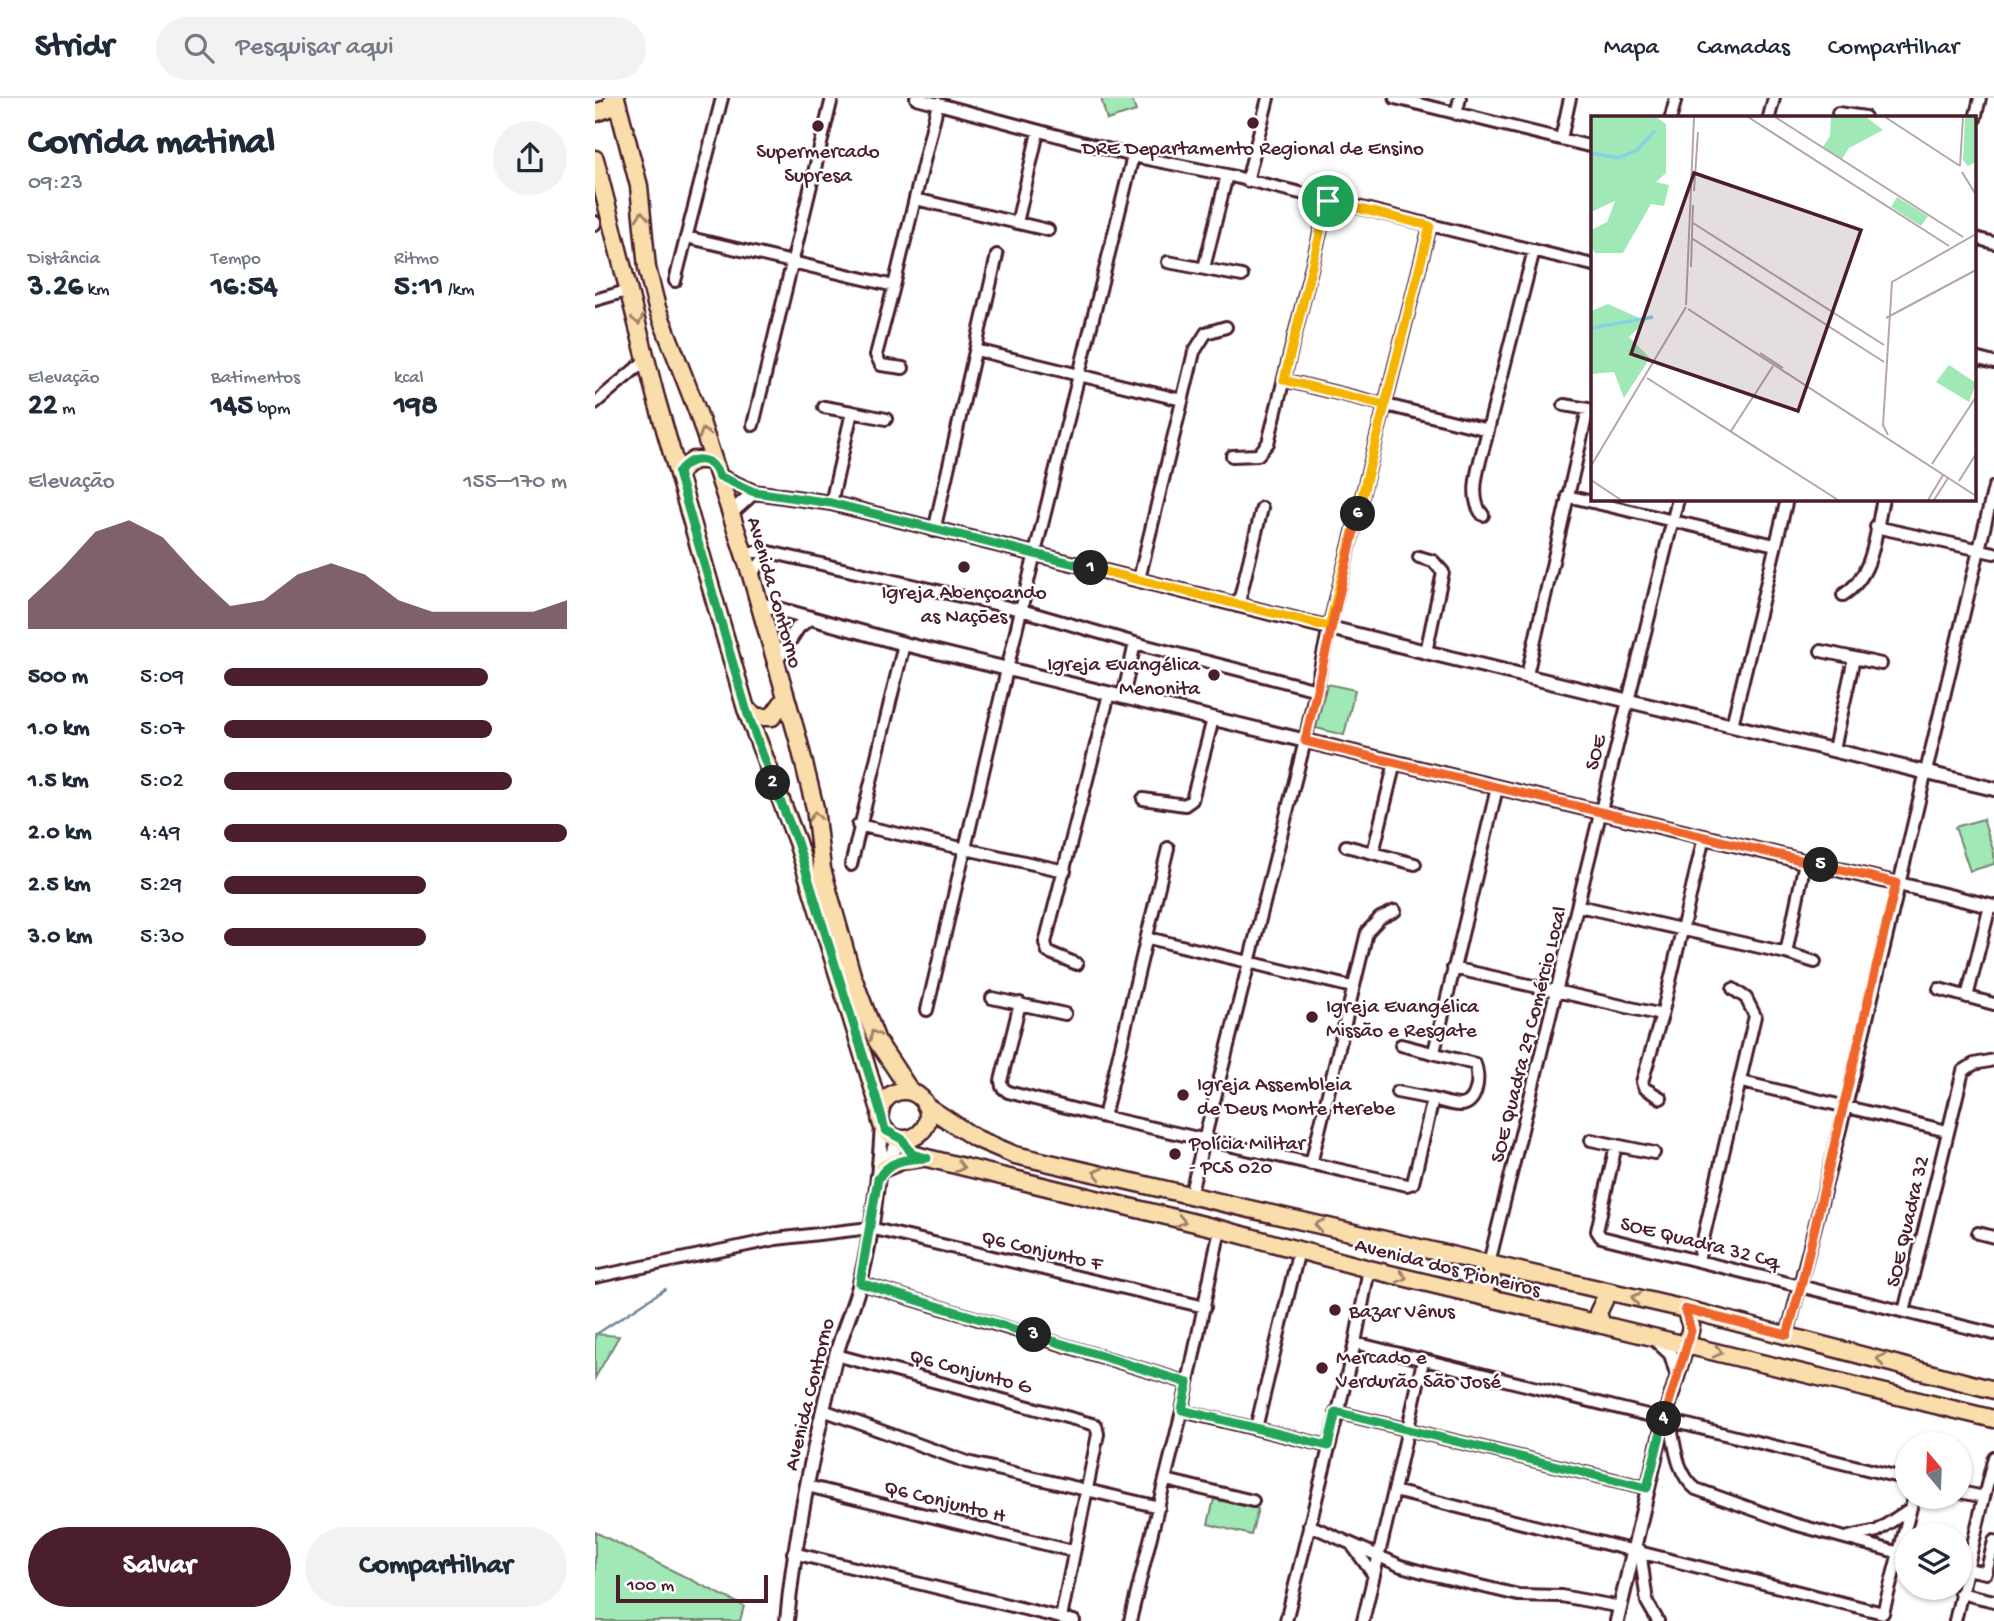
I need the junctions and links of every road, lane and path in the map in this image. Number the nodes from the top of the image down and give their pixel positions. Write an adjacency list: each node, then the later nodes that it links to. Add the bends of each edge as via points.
1 (615, 98): 13 (main road, via 609,107); 65 (main road, Avenida Contorno, one-way to 1, via 654,299 639,186)
2 (722, 98): 32 (street)
3 (832, 98): 37 (street)
4 (916, 98): 12 (street)
5 (1268, 98): 26 (street)
6 (1395, 98): 15 (street)
7 (1460, 98): 15 (street)
8 (1570, 98): 21 (street)
9 (1676, 98): 16 (street)
10 (1774, 98): 17 (street)
11 (1980, 98): 19 (street)
12 (938, 103): 20 (street); 27 (street)
13 (595, 113)
14 (1838, 113): 18 (street)
15 (1456, 114): 21 (street)
16 (1671, 116)
17 (1769, 116)
18 (1858, 116)
19 (1976, 116)
20 (1038, 132): 23 (street); 29 (street)
21 (1560, 139): 22 (street)
22 (1591, 147)
23 (1133, 156): 25 (street); 52 (street)
24 (595, 159): 44 (main road)
25 (1227, 175): 26 (street); 40 (street)
26 (1247, 181): 28 (street)
27 (915, 198): 29 (street); 43 (street)
28 (1328, 201): 30 (street); 53 (street)
29 (1017, 223): 31 (street)
30 (1430, 226): 35 (street); 56 (street)
31 (1048, 230)
32 (686, 237): 37 (street); 42 (street)
33 (1976, 238): 34 (street)
34 (1994, 243)
35 (1534, 250): 39 (street); 63 (street)
36 (997, 255): 47 (street)
37 (793, 262): 43 (street); 62 (street)
38 (1168, 262): 40 (street)
39 (1591, 264)
40 (1204, 268): 41 (street)
41 (1242, 276)
42 (675, 281)
43 (894, 286): 51 (street, via 876,355 881,365)
44 (631, 290): 45 (street); 49 (main road, one-way to 49)
45 (595, 300)
46 (1226, 327): 54 (street, via 1200,339)
47 (976, 350): 52 (street); 79 (street)
48 (1976, 358): 50 (street)
49 (647, 359): 55 (street); 66 (main road)
50 (1994, 363)
51 (903, 368)
52 (1078, 376): 54 (street); 85 (street)
53 (1284, 380): 56 (street); 64 (street, via 1263,452)
54 (1182, 400): 88 (street)
55 (595, 403)
56 (1385, 405): 63 (street); 94 (street)
57 (1564, 405): 59 (street)
58 (824, 407): 60 (street)
59 (1591, 410): 69 (street)
60 (852, 412): 61 (street); 73 (street)
61 (886, 419)
62 (753, 425)
63 (1488, 430): 76 (street, via 1475,494 1476,507)
64 (1232, 456)
65 (717, 471): 66 (main road, via 707,460 695,460); 68 (street); 75 (main road, Avenida Contorno)
66 (678, 473): 109 (main road)
67 (1994, 487): 81 (street)
68 (754, 492): 73 (street); 75 (street)
69 (1567, 496): 77 (street); 103 (street)
70 (1678, 500): 77 (street, SOE)
71 (1787, 500): 80 (street)
72 (1883, 500): 78 (street)
73 (831, 503): 79 (street)
74 (1262, 508): 91 (street)
75 (731, 512): 82 (main road, Avenida Contorno)
76 (1483, 514)
77 (1672, 522): 80 (street); 108 (street, SOE)
78 (1876, 527): 81 (street); 89 (street, via 1867,573)
79 (934, 531): 85 (street)
80 (1775, 545): 111 (street)
81 (1979, 550): 84 (street); 115 (street)
82 (744, 552): 83 (street); 87 (main road, Avenida Contorno)
83 (769, 552): 87 (street); 92 (street)
84 (1994, 553)
85 (1035, 556): 88 (street); 92 (street)
86 (1419, 557): 97 (street, via 1433,561 1443,572)
87 (751, 575): 90 (main road, Avenida Contorno)
88 (1139, 579): 91 (street)
89 (1843, 596)
90 (757, 603): 93 (street); 100 (main road, Avenida Contorno)
91 (1238, 606): 94 (street)
92 (1021, 610): 95 (street); 102 (street)
93 (807, 620): 96 (street); 100 (street, via 798,626)
94 (1329, 627): 97 (street); 104 (street)
95 (1135, 643): 104 (street); 106 (street)
96 (904, 644): 102 (street); 120 (street)
97 (1426, 652): 103 (street)
98 (1821, 652): 99 (street)
99 (1854, 658): 101 (street); 113 (street)
100 (775, 664): 107 (main road, Avenida Contorno)
101 (1881, 664)
102 (1007, 668): 105 (street); 124 (street)
103 (1527, 675): 108 (street)
104 (1317, 690): 112 (street)
105 (1109, 694): 106 (street); 129 (street)
106 (1123, 697): 110 (street)
107 (785, 699): 109 (main road, via 772,717 757,717); 156 (main road, Avenida Contorno, one-way to 107, via 877,1041 852,975 822,869 815,808)
108 (1627, 699): 111 (street); 119 (street, SOE)
109 (746, 709): 163 (main road, via 797,842)
110 (1213, 719): 112 (street); 118 (street, via 1192,800 1185,805)
111 (1732, 725): 113 (street)
112 (1305, 741): 114 (street); 138 (street)
113 (1834, 749): 115 (street)
114 (1395, 762): 116 (street); 125 (street)
115 (1924, 771): 117 (street); 130 (street)
116 (1497, 788): 119 (street); 140 (street)
117 (1994, 789)
118 (1143, 799)
119 (1599, 814): 121 (street); 131 (street, SOE Quadra 29 Comércio Local)
120 (858, 825): 124 (street); 128 (street)
121 (1704, 836): 126 (street); 134 (street)
122 (1346, 846): 125 (street)
123 (1168, 848): 135 (street)
124 (964, 849): 129 (street); 149 (street)
125 (1373, 853): 127 (street)
126 (1805, 862): 130 (street); 136 (street)
127 (1415, 864)
128 (851, 865)
129 (1065, 871): 139 (street, via 1045,943 1048,952)
130 (1896, 883): 132 (street); 161 (street, SOE Quadra 32 Cq)
131 (1579, 906): 134 (street); 144 (street, SOE Quadra 29 Comércio Local)
132 (1992, 906): 145 (street)
133 (1395, 911): 141 (street, via 1367,932)
134 (1682, 928): 136 (street); 151 (street)
135 (1148, 938): 138 (street); 162 (street)
136 (1786, 953): 137 (street)
137 (1815, 962)
138 (1249, 963): 141 (street); 166 (street)
139 (1077, 964)
140 (1453, 968): 144 (street); 153 (street)
141 (1352, 987): 172 (street)
142 (1733, 989): 155 (street, via 1747,998 1755,1016)
143 (1939, 989): 145 (street)
144 (1559, 992): 151 (street); 182 (street, SOE Quadra 29 Comércio Local)
145 (1967, 996): 148 (street)
146 (992, 998): 147 (street)
147 (1020, 1003): 150 (street); 162 (street, via 1002,1087)
148 (1994, 1004)
149 (927, 1010)
150 (1065, 1014)
151 (1662, 1016): 158 (street, via 1642,1082)
152 (1401, 1045): 153 (street)
153 (1434, 1052): 159 (street, via 1475,1064 1477,1074 1467,1104)
154 (1994, 1060): 164 (street, SOE Quadra 32, via 1963,1071)
155 (1742, 1082): 161 (street, SOE Quadra 32); 181 (street)
156 (911, 1092): 160 (main road); 163 (main road, via 895,1093 883,1103)
157 (1397, 1092): 159 (street)
158 (1661, 1098)
159 (1433, 1100): 172 (street, via 1411,1185)
160 (925, 1105): 165 (main road, via 927,1119 921,1132); 171 (main road, Avenida dos Pioneiros, via 992,1148)
161 (1846, 1106): 164 (street, SOE Quadra 32); 186 (street, SOE Quadra 32 Cq)
162 (1104, 1117): 166 (street)
163 (881, 1118): 165 (main road, via 889,1134); 173 (street)
164 (1947, 1131): 191 (street, SOE Quadra 32)
165 (901, 1139): 170 (main road, Avenida dos Pioneiros, via 912,1154); 173 (street)
166 (1206, 1140): 172 (street); 175 (street)
167 (1591, 1140): 168 (street)
168 (1616, 1145): 169 (street); 181 (street, SOE Quadra 32 Cq, via 1598,1234)
169 (1654, 1153)
170 (927, 1158): 173 (main road, via 901,1161); 174 (main road, Avenida dos Pioneiros, one-way to 174)
171 (1063, 1164): 174 (main road, via 1054,1175); 175 (main road, Avenida dos Pioneiros, one-way to 171)
172 (1311, 1164)
173 (881, 1173): 176 (street, Avenida Contorno)
174 (1057, 1192): 177 (main road, Avenida dos Pioneiros, one-way to 177)
175 (1190, 1196): 182 (main road, Avenida dos Pioneiros, one-way to 175)
176 (870, 1228): 184 (street, Q6 Conjunto F, via 776,1239); 185 (street, Avenida Contorno); 189 (street, Q6 Conjunto F)
177 (1220, 1229): 180 (main road, Avenida dos Pioneiros); 189 (street)
178 (1978, 1233): 179 (street)
179 (1994, 1237)
180 (1299, 1250): 183 (main road, Avenida dos Pioneiros); 211 (street)
181 (1697, 1261): 186 (street, SOE Quadra 32 Cq)
182 (1489, 1263): 187 (main road, Avenida dos Pioneiros); 188 (main road, via 1490,1281 1483,1290)
183 (1369, 1269): 188 (main road, Avenida dos Pioneiros, one-way to 188); 196 (street)
184 (595, 1276)
185 (860, 1283): 198 (street, Avenida Contorno); 203 (street)
186 (1801, 1286): 191 (street, SOE Quadra 32 Cq); 194 (street, SOE Quadra 32 Cq)
187 (1608, 1292): 190 (main road, Avenida dos Pioneiros, one-way to 187); 192 (main road, via 1598,1313)
188 (1471, 1293): 192 (main road, Avenida dos Pioneiros)
189 (1205, 1307): 203 (street)
190 (1685, 1309): 194 (main road, Avenida dos Pioneiros); 197 (main road, via 1691,1326)
191 (1904, 1312): 193 (street, SOE Quadra 32)
192 (1602, 1325): 195 (main road, Avenida dos Pioneiros)
193 (1994, 1334)
194 (1787, 1335): 200 (main road, Avenida dos Pioneiros, one-way to 194)
195 (1650, 1337): 197 (main road, Avenida dos Pioneiros); 201 (street, via 1665,1346)
196 (1355, 1343): 199 (street); 208 (street)
197 (1687, 1345): 201 (street); 202 (main road, Avenida dos Pioneiros, one-way to 202)
198 (836, 1355): 206 (street, Avenida Contorno); 219 (street, Q6 Conjunto G, via 1096,1425)
199 (1423, 1361): 210 (street); 212 (street)
200 (1922, 1370): 202 (main road, via 1927,1379 1919,1394 1849,1378); 204 (main road, Avenida dos Pioneiros)
201 (1677, 1374): 210 (street)
202 (1840, 1381): 205 (main road, Avenida dos Pioneiros)
203 (1188, 1383): 207 (street)
204 (1994, 1391): 205 (main road, via 1979,1395 1938,1384 1935,1392)
205 (1941, 1405): 209 (main road, Avenida dos Pioneiros)
206 (823, 1410): 217 (street, Avenida Contorno); 219 (street, via 967,1462)
207 (1182, 1410): 211 (street); 216 (street)
208 (1336, 1412): 212 (street); 213 (street)
209 (1994, 1419)
210 (1667, 1421): 215 (street); 218 (street); 228 (street, via 1680,1469 1696,1489 1794,1524)
211 (1256, 1428): 213 (street)
212 (1408, 1430): 218 (street); 220 (street)
213 (1328, 1446): 227 (street)
214 (1994, 1460): 222 (street)
215 (1895, 1476)
216 (1166, 1480): 223 (street); 224 (street)
217 (807, 1486): 233 (street, Q6 Conjunto H); 235 (street, Avenida Contorno)
218 (1647, 1488): 232 (street)
219 (1086, 1490): 224 (street); 233 (street)
220 (1394, 1491): 232 (street); 236 (street)
221 (1972, 1494): 222 (street)
222 (1984, 1497): 229 (street)
223 (1253, 1501)
224 (1159, 1507): 248 (street)
225 (1910, 1509): 226 (street); 228 (street, via 1877,1531)
226 (1908, 1523)
227 (1309, 1525): 231 (street); 249 (street)
228 (1847, 1537): 234 (street)
229 (1972, 1538)
230 (1994, 1541): 237 (street, via 1986,1573)
231 (1352, 1545): 236 (street); 238 (street)
232 (1637, 1549): 243 (street); 244 (street); 252 (street, via 1647,1602)
233 (1073, 1551): 245 (street)
234 (1895, 1552)
235 (793, 1553): 245 (street); 246 (street, Avenida Contorno)
236 (1378, 1555): 238 (street); 243 (street, via 1401,1566 1518,1595)
237 (1972, 1570)
238 (1373, 1574): 250 (street)
239 (1895, 1578): 244 (street)
240 (1972, 1596): 242 (street)
241 (1960, 1600): 253 (street)
242 (1994, 1601)
243 (1621, 1607): 251 (street)
244 (1882, 1617)
245 (1061, 1618): 247 (street)
246 (787, 1621)
247 (1074, 1621)
248 (1130, 1621)
249 (1286, 1621)
250 (1363, 1621)
251 (1617, 1621)
252 (1658, 1621)
253 (1955, 1621)

